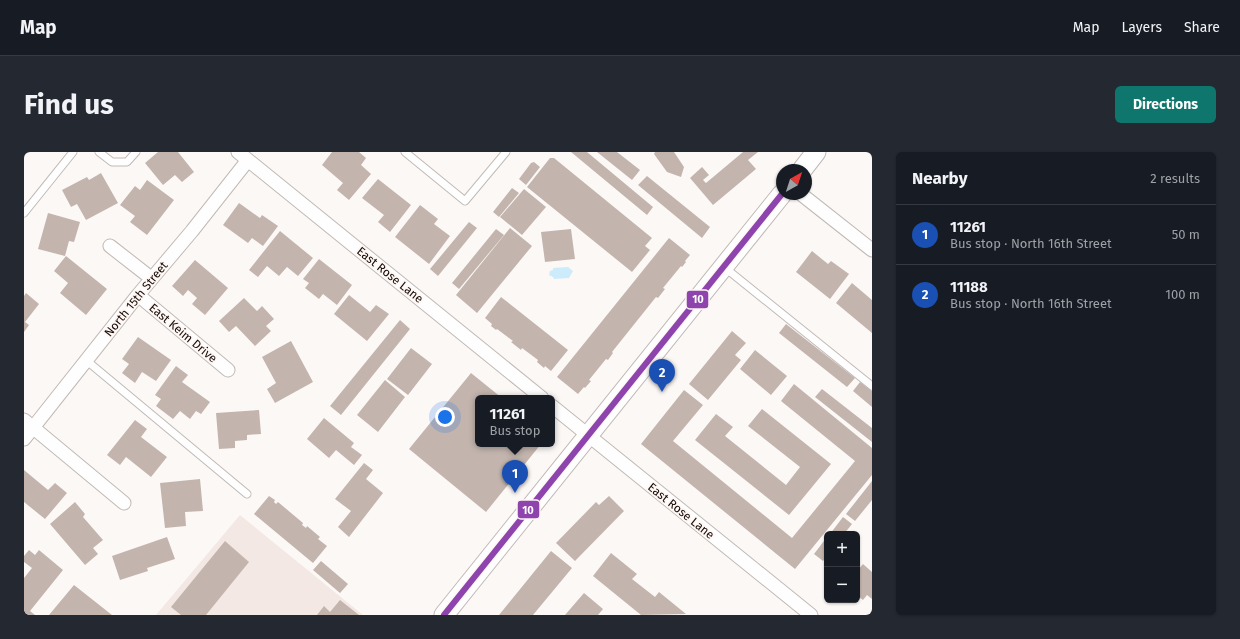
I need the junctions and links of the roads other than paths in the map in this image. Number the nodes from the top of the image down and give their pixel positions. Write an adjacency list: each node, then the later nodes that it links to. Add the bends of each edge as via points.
1 (73, 152): 11 (lane)
2 (99, 152): 3 (lane, via 112,162 127,162)
3 (136, 152)
4 (405, 152): 5 (lane, via 464,201)
5 (506, 152)
6 (816, 152): 8 (main road)
7 (243, 156): 15 (street, North 15th Street, via 192,231); 20 (street, East Rose Lane)
8 (807, 164)
9 (777, 200): 14 (main road)
10 (809, 200): 13 (street)
11 (24, 213)
12 (110, 246): 15 (street)
13 (872, 250)
14 (724, 267): 19 (lane); 23 (main road)
15 (151, 278): 16 (street, North 15th Street)
16 (138, 295): 17 (street, North 15th Street); 18 (street, East Keim Drive)
17 (86, 361): 22 (street, North 15th Street); 25 (lane)
18 (228, 370)
19 (872, 386)
20 (538, 395)
21 (555, 408): 23 (street, East Rose Lane)
22 (29, 424): 24 (street, North 15th Street); 26 (street)
23 (588, 435): 27 (main road); 28 (street, East Rose Lane)
24 (24, 439)
25 (247, 494)
26 (124, 503)
27 (444, 615)
28 (811, 615)

